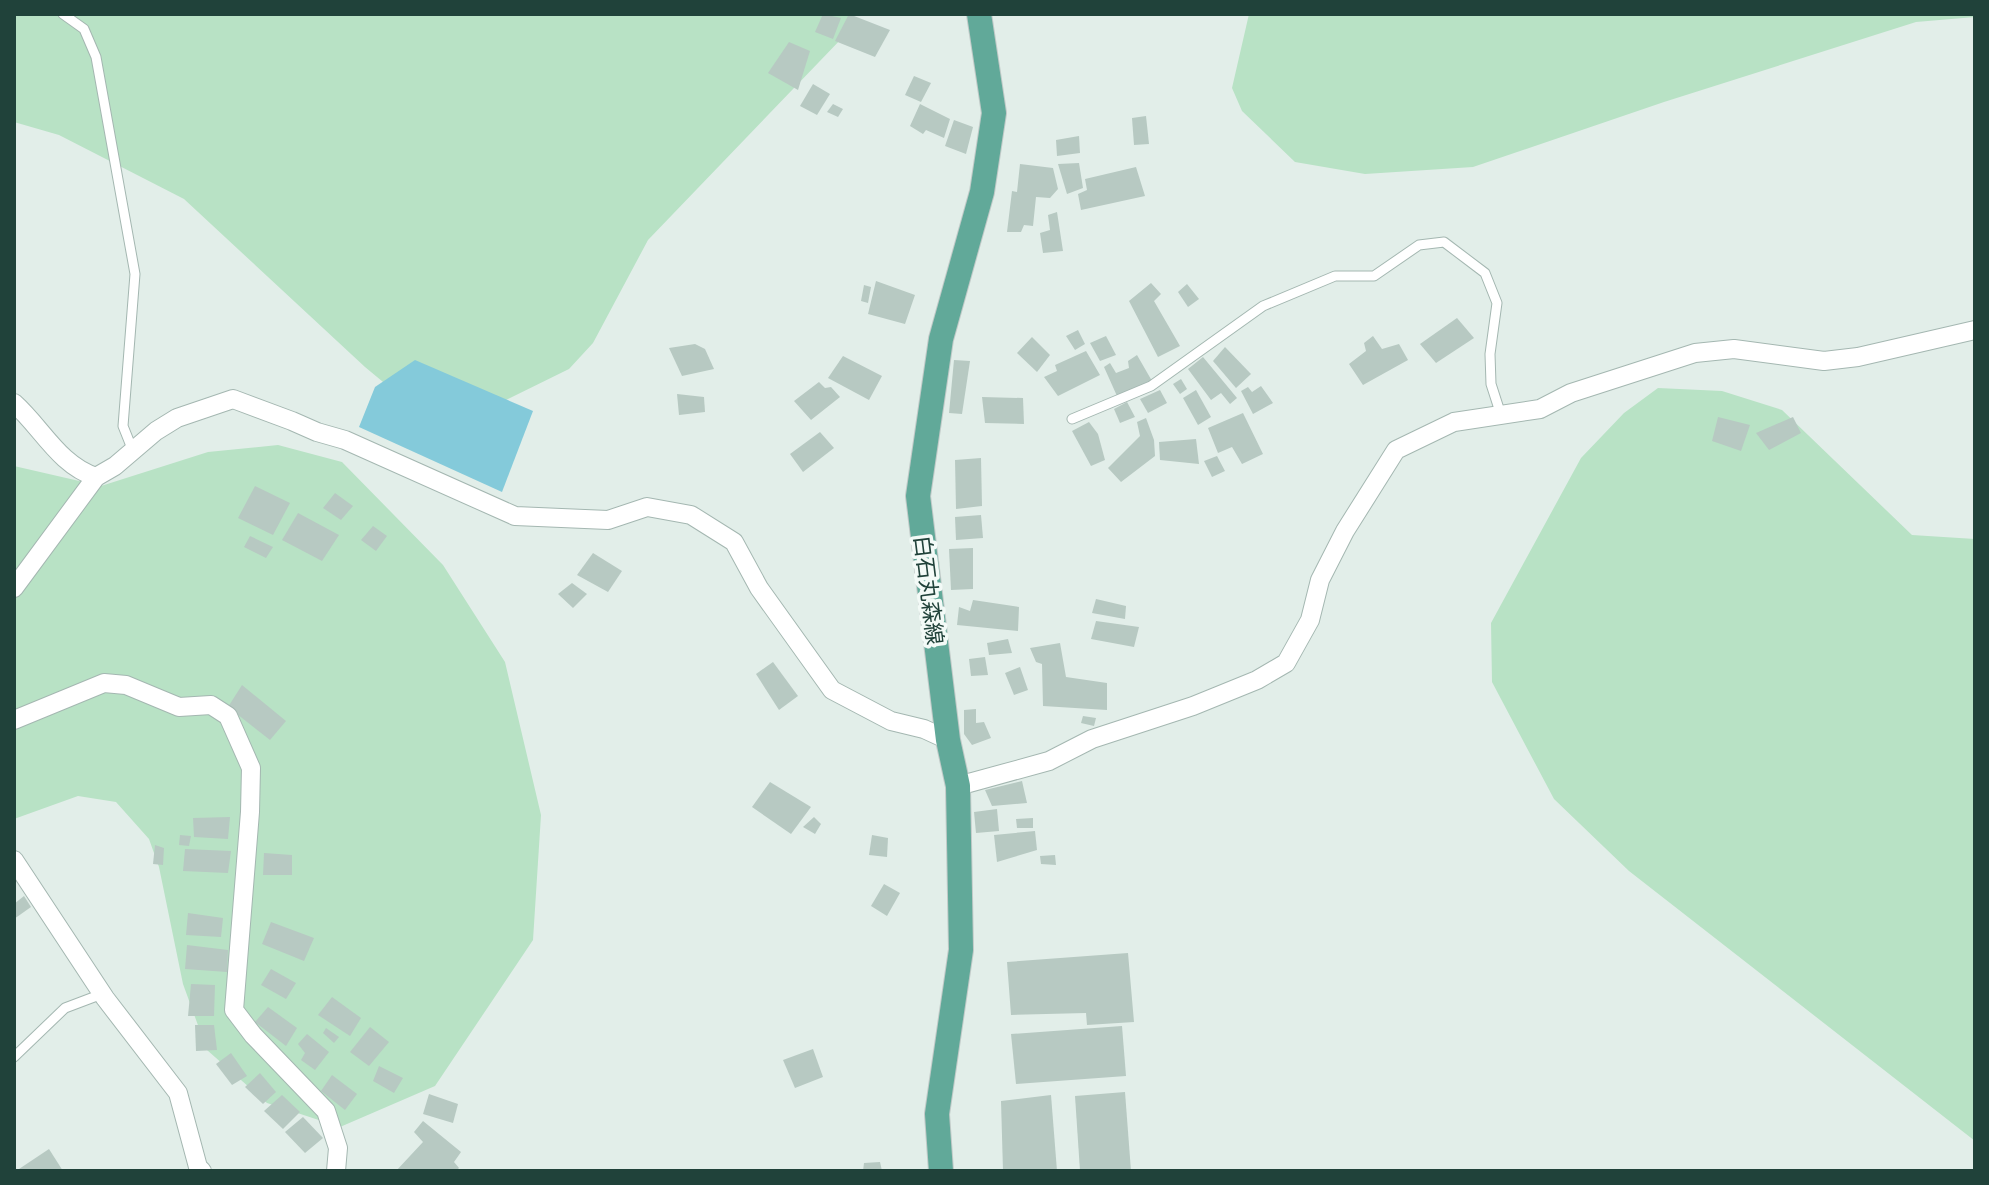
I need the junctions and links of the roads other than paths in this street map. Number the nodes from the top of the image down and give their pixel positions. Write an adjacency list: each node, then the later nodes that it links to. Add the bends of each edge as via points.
1 (63, 14): 7 (lane, via 84,29 96,57 135,274 123,426)
2 (979, 14): 11 (main road, 白石丸森線, via 994,113 982,192 941,339 918,496)
3 (1975, 330): 5 (street, via 1824,361 1734,349 1695,353 1571,393 1540,409)
4 (14, 403): 8 (street, via 65,461)
5 (1501, 415): 6 (lane, via 1491,384 1497,303 1485,273 1444,242 1419,245 1374,276 1335,276 1263,306 1151,386); 12 (street, via 1454,422 1396,450 1345,531 1320,580 1310,620 1286,663 1257,680 1092,739 1049,761)
6 (1072, 419)
7 (133, 451): 8 (street); 11 (street, via 177,418 233,399 345,440 515,516 608,520 647,507 691,515 734,542 759,588 832,690 891,721)
8 (96, 477): 9 (street)
9 (14, 588)
10 (14, 720): 17 (street, via 104,683 126,685 179,707 211,705 228,716 251,768 234,1010 326,1111 338,1148)
11 (948, 740): 12 (main road, 白石丸森線)
12 (958, 786): 18 (main road, 白石丸森線, via 961,950 937,1114)
13 (14, 860): 14 (street)
14 (102, 994): 15 (lane, via 65,1008); 16 (street, via 178,1093)
15 (14, 1057)
16 (202, 1171)
17 (336, 1171)
18 (941, 1171)

